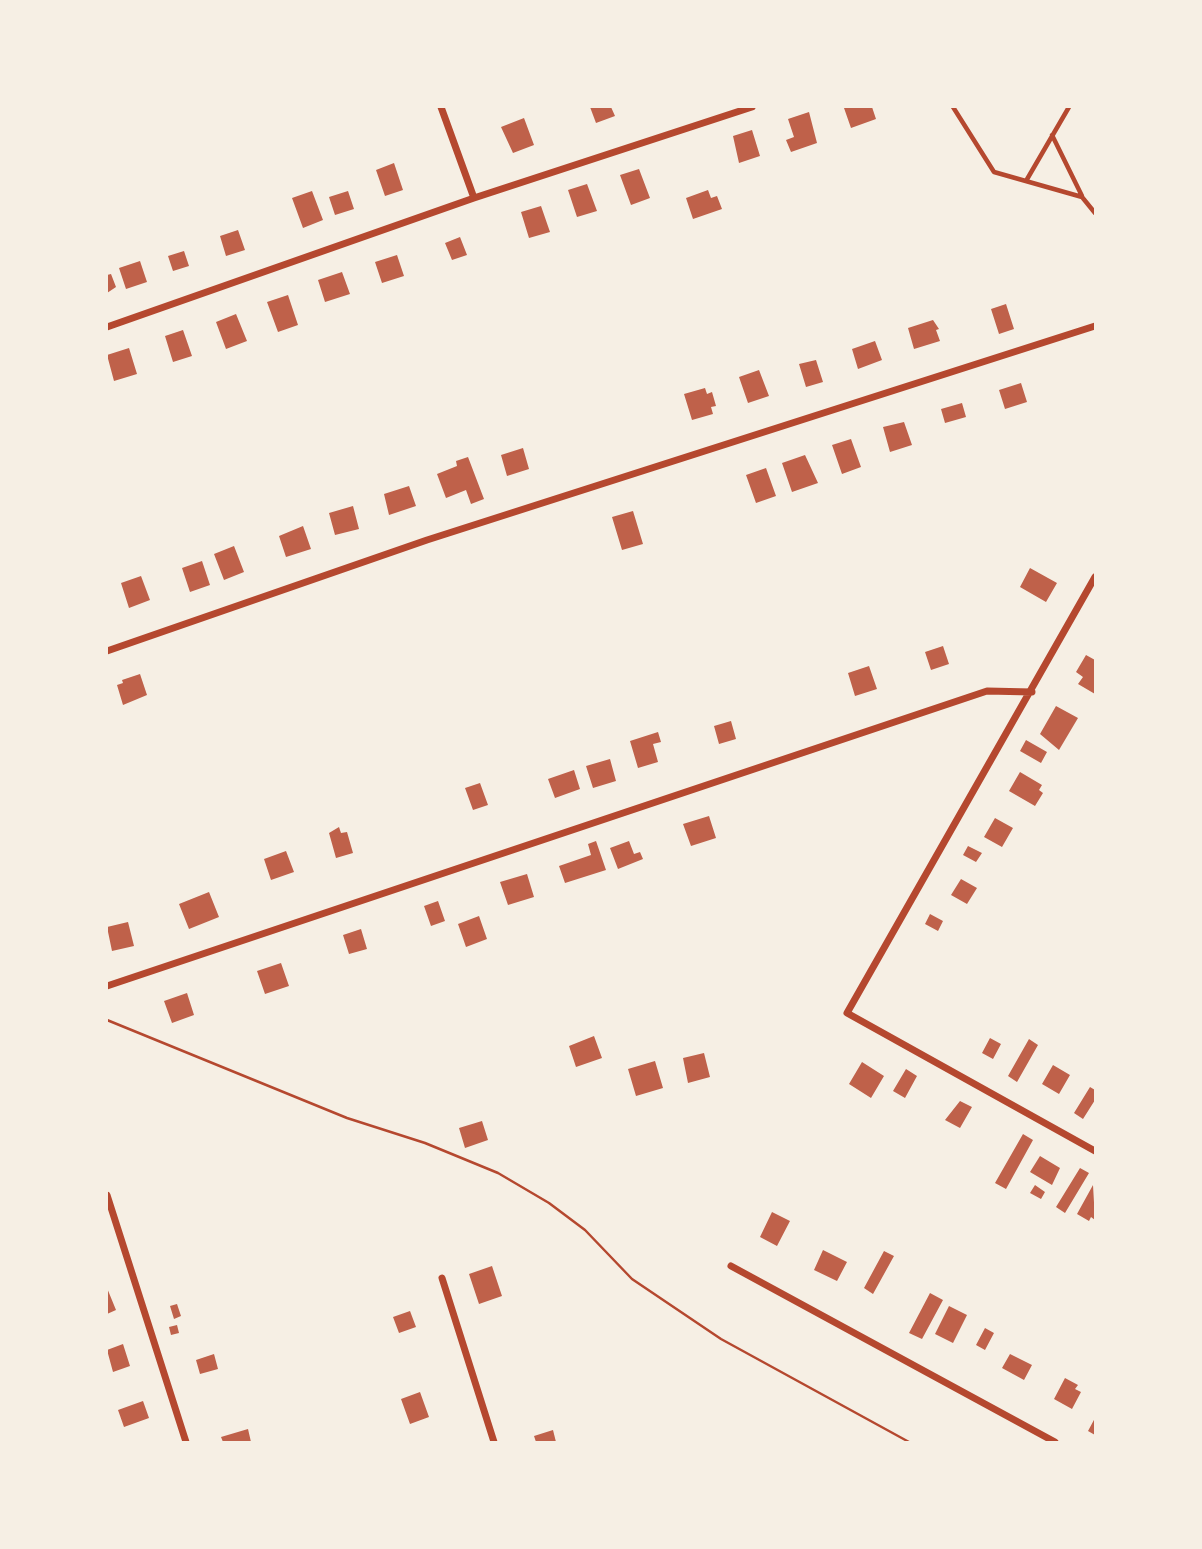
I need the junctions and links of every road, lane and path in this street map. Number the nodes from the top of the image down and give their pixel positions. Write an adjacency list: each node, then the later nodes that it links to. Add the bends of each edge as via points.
1 (441, 107): 8 (street)
2 (752, 107): 8 (street)
3 (953, 107): 6 (lane, via 994,172)
4 (1069, 107): 5 (lane)
5 (1052, 135): 6 (lane); 7 (lane)
6 (1026, 181): 7 (lane)
7 (1082, 197): 9 (lane)
8 (474, 198): 11 (street)
9 (1095, 213)
10 (1095, 326): 13 (street, via 427,540)
11 (107, 327)
12 (1095, 577): 14 (street)
13 (107, 651)
14 (1032, 692): 15 (street, via 987,691); 17 (street, via 847,1013)
15 (107, 986)
16 (107, 1020): 23 (path, via 347,1118 498,1173 549,1203 585,1230 632,1279 721,1339)
17 (1095, 1151)
18 (107, 1195): 21 (street)
19 (731, 1266): 24 (street)
20 (442, 1278): 22 (street)
21 (186, 1442)
22 (494, 1442)
23 (909, 1442)
24 (1055, 1442)

